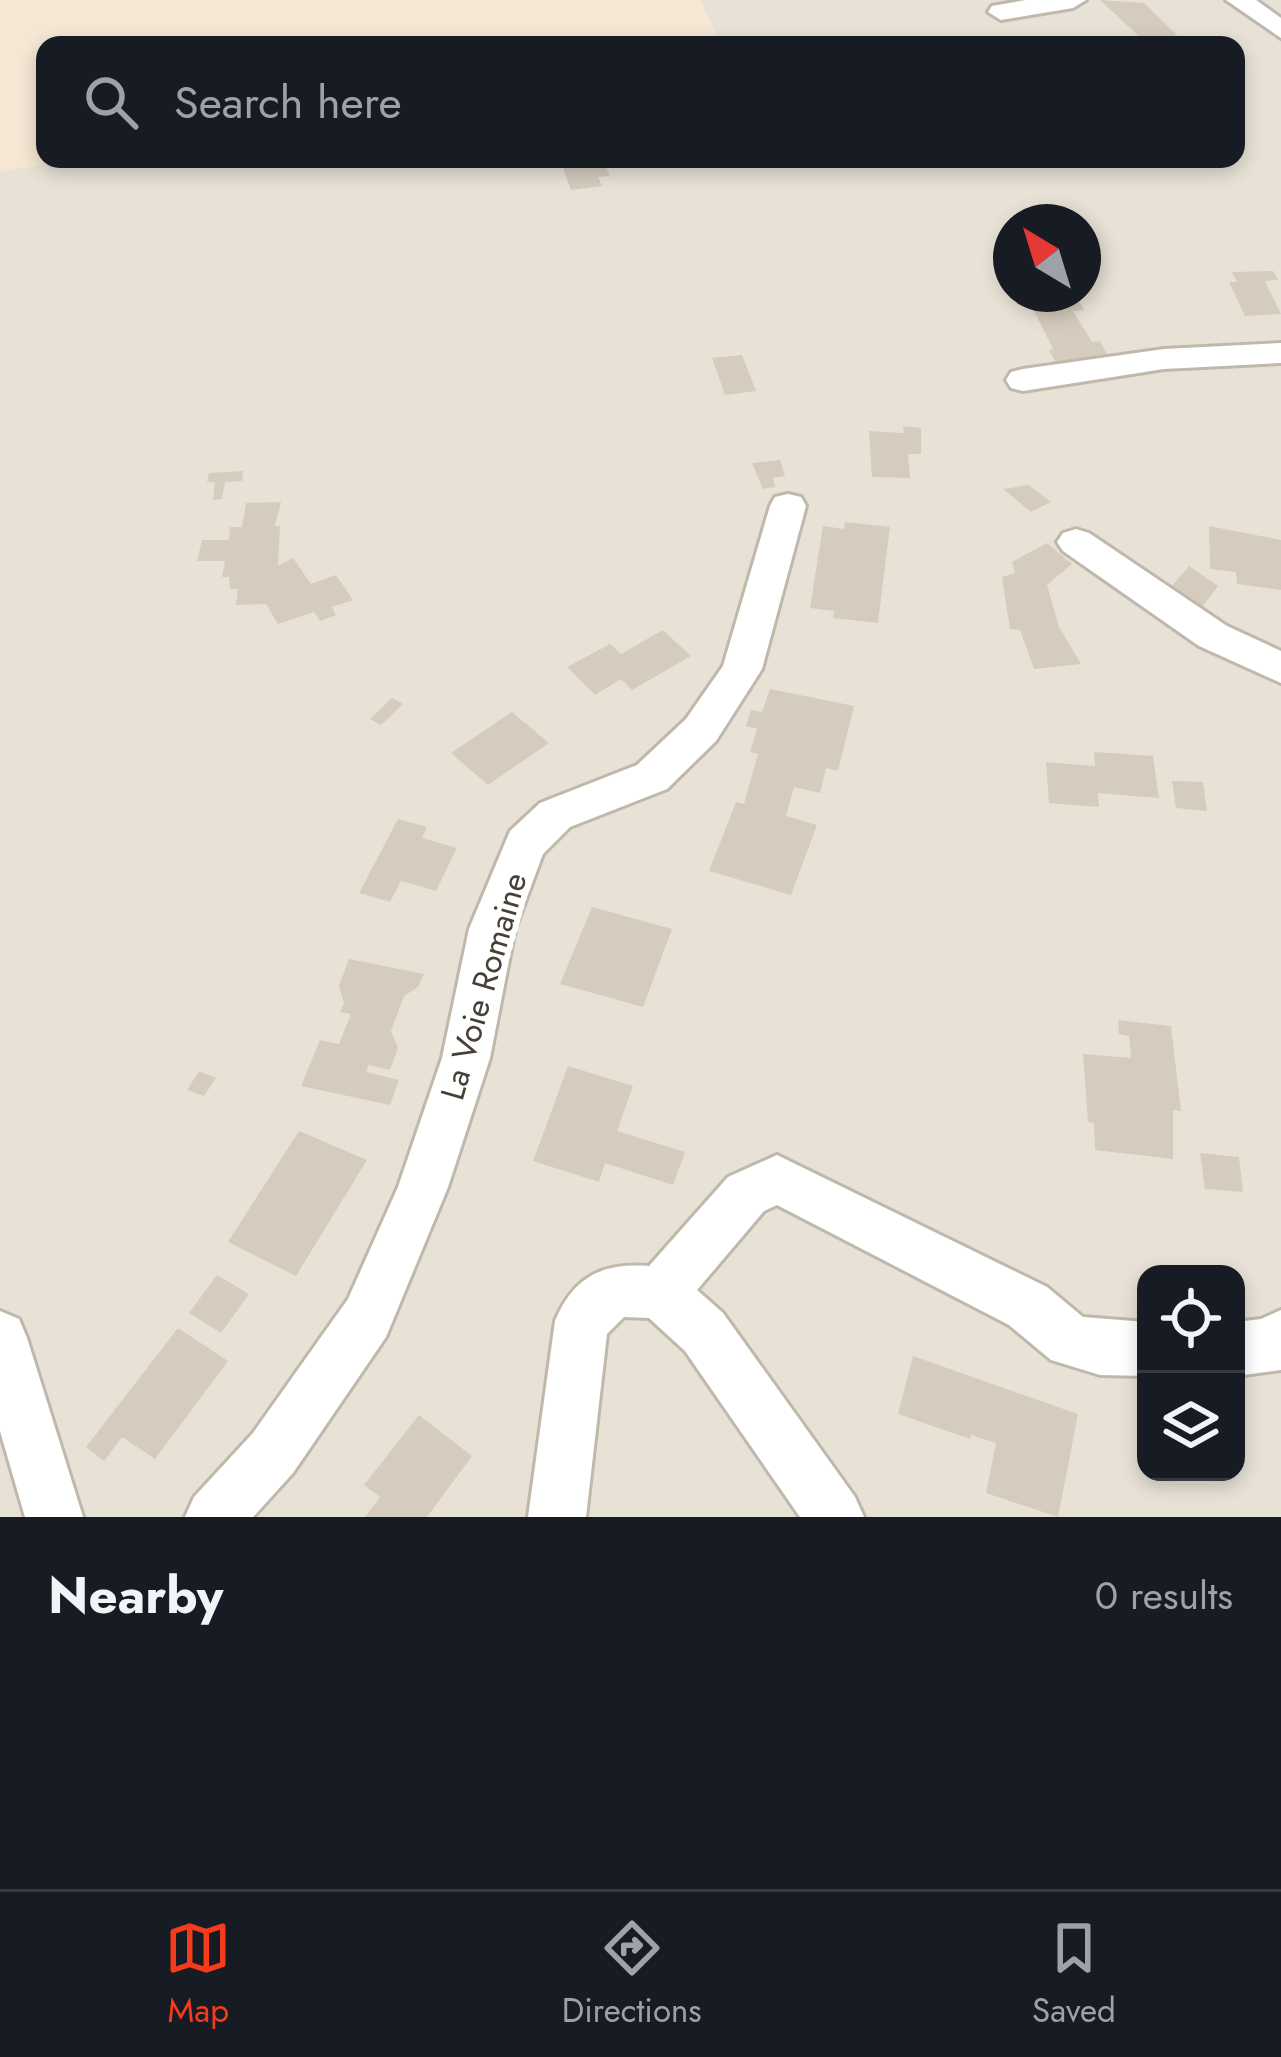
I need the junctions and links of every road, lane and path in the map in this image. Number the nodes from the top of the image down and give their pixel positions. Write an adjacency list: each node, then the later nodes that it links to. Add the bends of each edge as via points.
1 (1073, 0): 3 (street)
2 (1239, 0): 4 (street)
3 (1000, 11)
4 (1281, 29)
5 (1281, 353): 6 (street, via 1164,359)
6 (1023, 380)
7 (788, 506): 16 (street, La Voie Romaine, via 742,669 701,730 652,777 555,815 525,844 492,929 466,1058 430,1166 367,1318 273,1453)
8 (1076, 542): 9 (street, via 1214,636)
9 (1281, 668)
10 (660, 1293): 14 (street, via 746,1194 777,1179 1028,1306 1070,1341); 17 (street, via 614,1290 582,1321); 18 (street, via 704,1332)
11 (1281, 1336): 13 (street, via 1276,1345)
12 (0, 1338): 15 (street)
13 (1245, 1348)
14 (1137, 1349)
15 (54, 1517)
16 (214, 1517)
17 (557, 1517)
18 (835, 1517)

